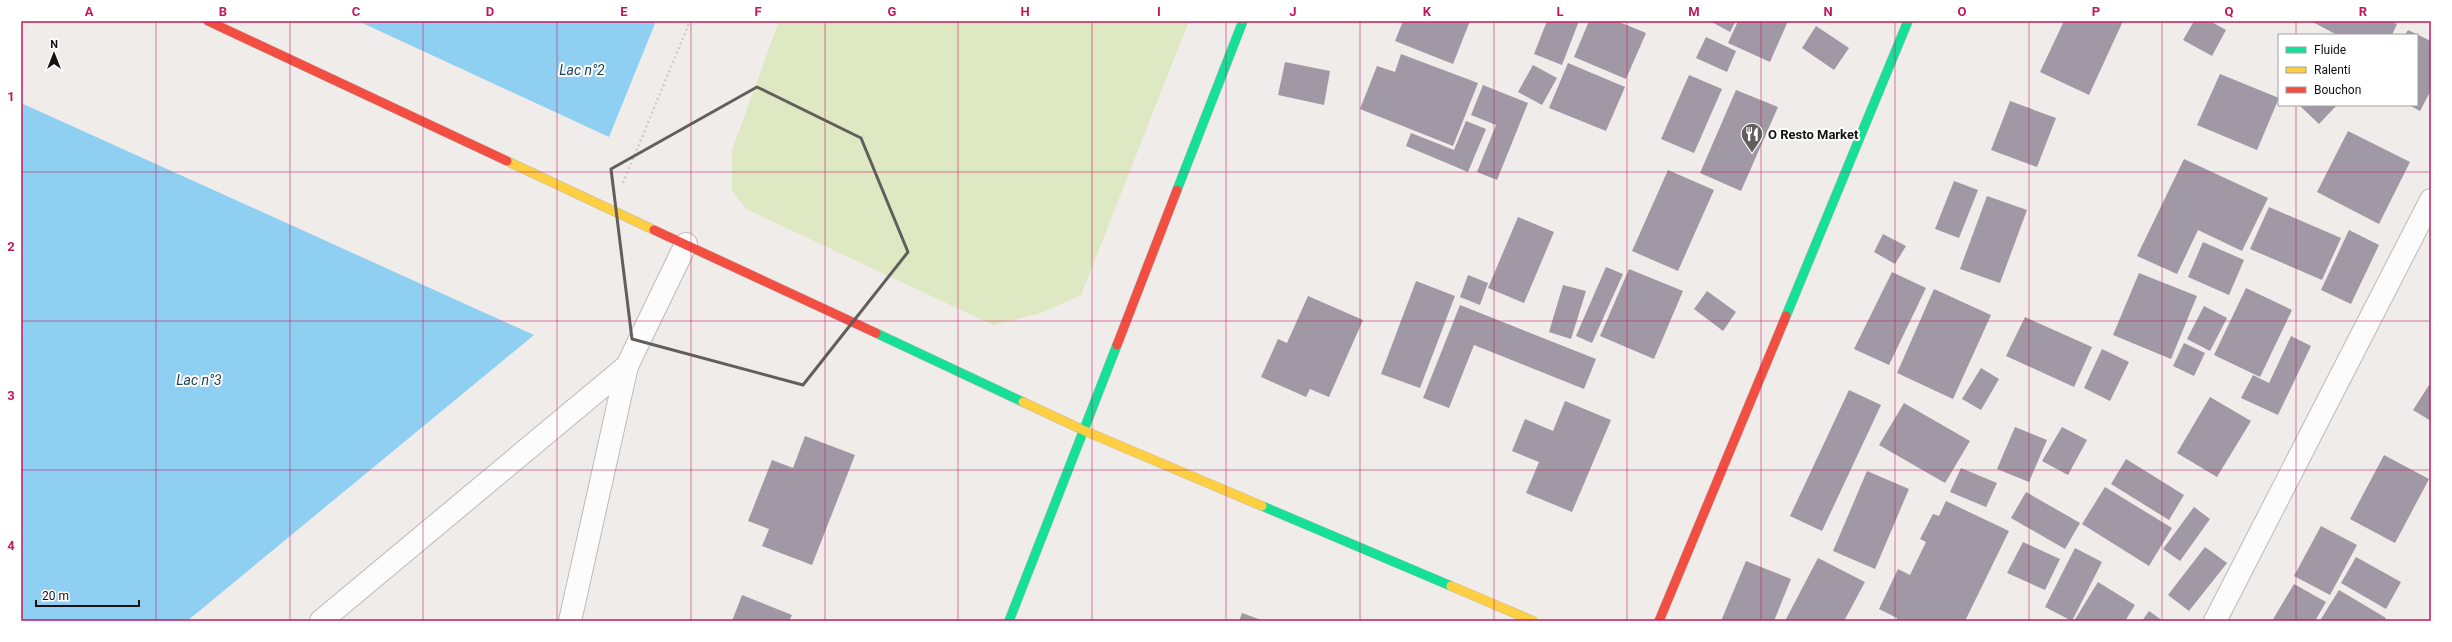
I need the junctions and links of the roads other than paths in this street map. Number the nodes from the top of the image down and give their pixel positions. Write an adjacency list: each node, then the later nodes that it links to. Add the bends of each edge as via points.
1 (208, 21): 5 (street)
2 (1243, 21): 7 (street)
3 (1908, 21): 12 (street)
4 (2431, 200): 13 (street)
5 (686, 244): 6 (street); 7 (street)
6 (627, 366): 8 (street); 9 (street)
7 (1085, 431): 10 (street); 11 (street)
8 (321, 621)
9 (570, 621)
10 (1009, 621)
11 (1533, 621)
12 (1659, 621)
13 (2215, 621)

